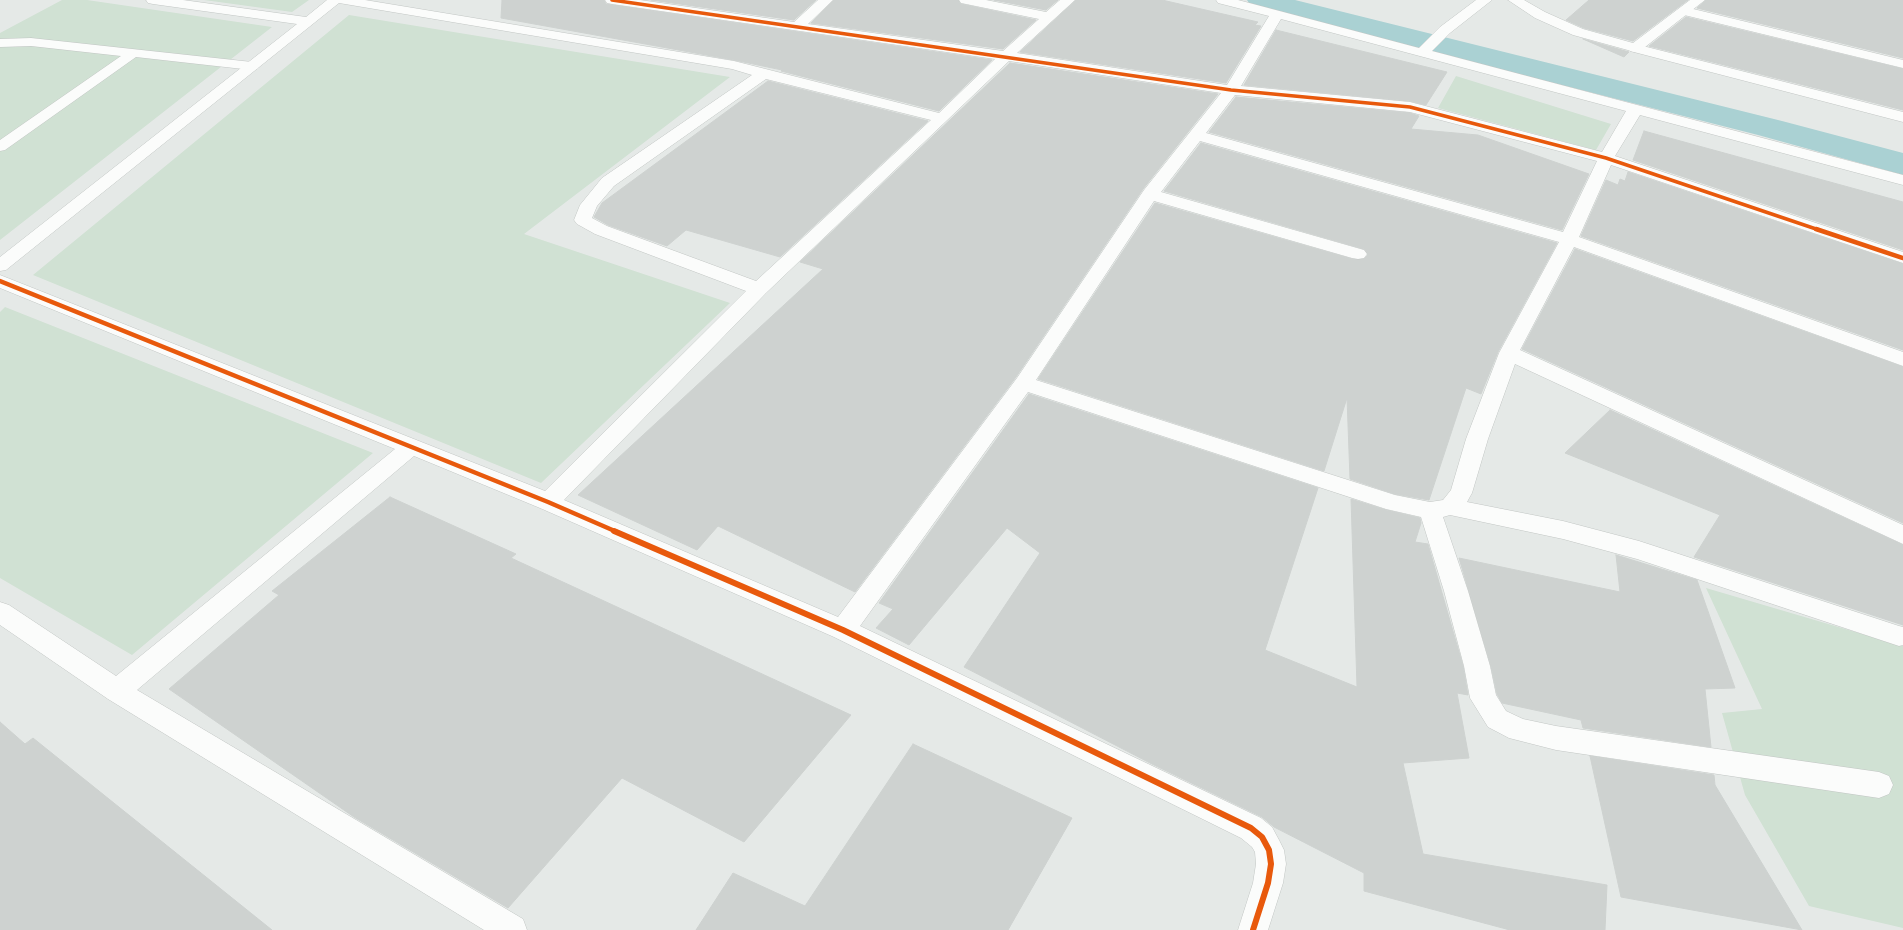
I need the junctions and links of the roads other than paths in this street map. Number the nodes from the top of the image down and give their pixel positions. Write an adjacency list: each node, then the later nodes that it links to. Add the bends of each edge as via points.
1 (153, 0): 17 (street)
2 (334, 0): 17 (street)
3 (341, 0): 26 (street, via 734,65)
4 (612, 0): 13 (street)
5 (702, 0): 13 (street)
6 (826, 0): 18 (street)
7 (966, 0): 16 (street)
8 (1068, 0): 16 (street)
9 (1223, 0): 15 (street)
10 (1485, 0): 20 (street, via 1445,30)
11 (1515, 0): 21 (street, via 1540,15 1578,32)
12 (1698, 0): 14 (street)
13 (692, 10): 18 (street)
14 (1685, 11): 21 (street); 24 (street)
15 (1277, 14): 20 (street); 27 (street)
16 (1049, 17): 23 (street)
17 (308, 21): 25 (street)
18 (799, 26): 23 (street)
19 (0, 43): 22 (lane, via 31,42)
20 (1427, 48): 28 (street)
21 (1636, 48): 29 (street)
22 (133, 53): 25 (lane); 32 (lane)
23 (1006, 56): 27 (street); 30 (street)
24 (1903, 64)
25 (252, 66): 39 (street)
26 (764, 74): 30 (street); 41 (street, via 608,182 589,205 583,220 601,230)
27 (1230, 90): 31 (street); 33 (street, via 1410,107)
28 (1635, 110): 33 (street); 34 (street)
29 (1903, 117)
30 (942, 118): 41 (street)
31 (1196, 135): 35 (street); 36 (street)
32 (0, 147)
33 (1606, 158): 36 (street); 38 (street)
34 (1903, 180)
35 (1150, 194): 37 (street); 44 (street)
36 (1570, 239): 42 (street); 43 (street)
37 (1358, 254)
38 (1903, 258)
39 (0, 266)
40 (0, 281): 45 (street)
41 (759, 289): 46 (street)
42 (1509, 353): 47 (street, via 1477,439 1461,493); 48 (street)
43 (1903, 359)
44 (1024, 383): 47 (street, via 1394,503); 50 (street)
45 (411, 447): 46 (street); 52 (street)
46 (548, 502): 50 (street)
47 (1440, 509): 51 (street, via 1563,530 1639,550); 53 (street, via 1456,591 1477,666 1483,698 1497,719 1519,730 1556,738)
48 (1903, 535)
49 (0, 612): 52 (street)
50 (843, 630): 55 (street, via 1251,828 1262,837 1269,850 1271,864 1268,883)
51 (1899, 636)
52 (118, 691): 54 (street)
53 (1879, 785)
54 (512, 930)
55 (1253, 930)

